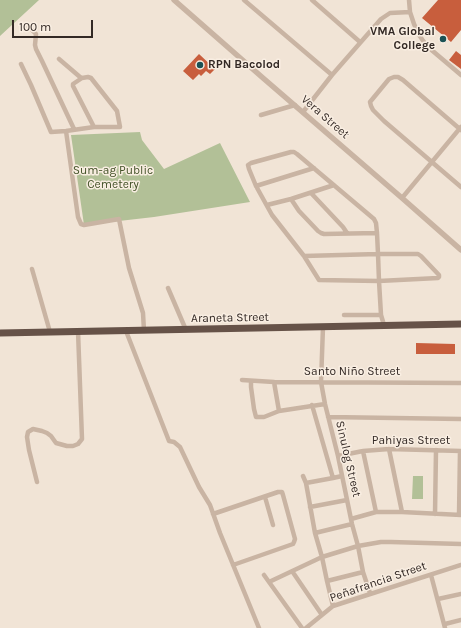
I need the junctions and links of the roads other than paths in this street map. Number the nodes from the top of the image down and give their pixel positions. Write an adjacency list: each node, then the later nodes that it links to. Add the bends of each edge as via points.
1 (174, 0): 13 (street, Vera Street)
2 (244, 0): 10 (street)
3 (312, 0): 7 (street)
4 (409, 0): 5 (street)
5 (410, 12): 7 (street, via 387,14); 11 (street, via 424,42)
6 (29, 27): 17 (street, via 36,34 36,49)
7 (360, 42): 10 (street)
8 (59, 59): 12 (street)
9 (21, 64): 19 (street, via 51,132)
10 (332, 75): 14 (street)
11 (461, 75)
12 (82, 78): 16 (street, via 73,86); 16 (street, via 91,78 119,114 120,126)
13 (294, 105): 14 (street, Vera Street); 15 (street)
14 (303, 112): 26 (street, Vera Street)
15 (260, 115)
16 (94, 127): 17 (street)
17 (74, 129): 19 (street)
18 (461, 129): 20 (street); 20 (street, via 403,80 398,77 390,79 370,102 373,110)
19 (66, 131): 45 (street, via 78,217 84,225 119,218 129,268 143,313)
20 (432, 161): 24 (street); 26 (street)
21 (314, 168): 22 (street); 23 (street); 23 (street, via 294,152 251,163 248,169)
22 (334, 185): 25 (street); 30 (street, via 374,219)
23 (256, 186): 28 (street)
24 (461, 187)
25 (312, 193): 27 (street); 29 (street)
26 (402, 198): 31 (street, Vera Street)
27 (292, 199): 28 (street); 29 (street, via 299,211 321,233)
28 (267, 205): 33 (street, via 278,224)
29 (347, 233): 30 (street)
30 (377, 233): 32 (street)
31 (461, 250)
32 (378, 254): 33 (street); 35 (street); 35 (street, via 420,254 439,275 438,278)
33 (304, 256): 35 (street, via 320,280)
34 (32, 269): 46 (street)
35 (379, 281): 38 (street)
36 (168, 288): 42 (street)
37 (344, 315): 38 (street)
38 (381, 315): 40 (street)
39 (461, 324): 40 (highway, Araneta Street)
40 (384, 326): 41 (highway, Araneta Street)
41 (323, 327): 42 (highway, Araneta Street); 51 (street, Sinulog Street)
42 (186, 330): 45 (highway, Araneta Street)
43 (78, 331): 44 (highway, Araneta Street); 46 (highway, Araneta Street); 66 (street, via 82,440 78,444 67,446 56,443 51,436 42,431 33,429 28,432 29,450)
44 (126, 331): 45 (highway, Araneta Street); 73 (street, via 169,441 180,447)
45 (144, 331)
46 (50, 332): 47 (highway, Araneta Street)
47 (0, 333)
48 (242, 380): 49 (street, Santo Niño Street)
49 (252, 381): 50 (street, Santo Niño Street); 55 (street, via 250,387 256,417)
50 (274, 382): 51 (street, Santo Niño Street); 55 (street)
51 (321, 382): 52 (street, Santo Niño Street); 53 (street, Sinulog Street)
52 (461, 383)
53 (325, 404): 54 (street); 56 (street, Sinulog Street)
54 (312, 405): 55 (street); 65 (street)
55 (279, 412)
56 (328, 417): 57 (street); 62 (street, Sinulog Street)
57 (461, 419)
58 (389, 449): 59 (street, Pahiyas Street); 60 (street, Pahiyas Street); 72 (street)
59 (436, 450): 61 (street, Pahiyas Street); 74 (street)
60 (363, 451): 62 (street, Pahiyas Street); 71 (street)
61 (460, 451): 75 (street)
62 (338, 456): 64 (street, Sinulog Street)
63 (303, 476): 67 (street)
64 (342, 476): 65 (street); 69 (street, Sinulog Street)
65 (333, 478): 67 (street)
66 (37, 482)
67 (306, 483): 70 (street)
68 (265, 497): 73 (street); 77 (street); 82 (street, via 282,492 294,542)
69 (347, 500): 70 (street); 76 (street, Sinulog Street)
70 (310, 507): 78 (street)
71 (376, 512): 72 (street); 76 (street)
72 (402, 512): 74 (street)
73 (213, 514): 82 (street)
74 (435, 514): 75 (street)
75 (460, 515)
76 (352, 521): 78 (street); 80 (street, Sinulog Street)
77 (273, 525)
78 (315, 533): 81 (street)
79 (461, 544): 80 (street, via 381,542)
80 (358, 546): 81 (street); 85 (street, Sinulog Street)
81 (322, 557): 84 (street); 88 (street)
82 (233, 565): 97 (street)
83 (461, 565): 87 (street, Peñafrancia Street)
84 (292, 571): 89 (street); 94 (street)
85 (363, 572): 88 (street); 90 (street, Sinulog Street)
86 (264, 575): 89 (street)
87 (431, 575): 90 (street, Peñafrancia Street); 92 (street)
88 (327, 581): 93 (street)
89 (269, 582): 98 (street)
90 (370, 593): 93 (street, Peñafrancia Street)
91 (461, 594): 92 (street)
92 (438, 599): 96 (street)
93 (333, 606): 94 (street, Peñafrancia Street)
94 (322, 615): 99 (street, Peñafrancia Street)
95 (461, 620): 96 (street)
96 (445, 626)
97 (259, 628)
98 (302, 628)
99 (306, 628)

